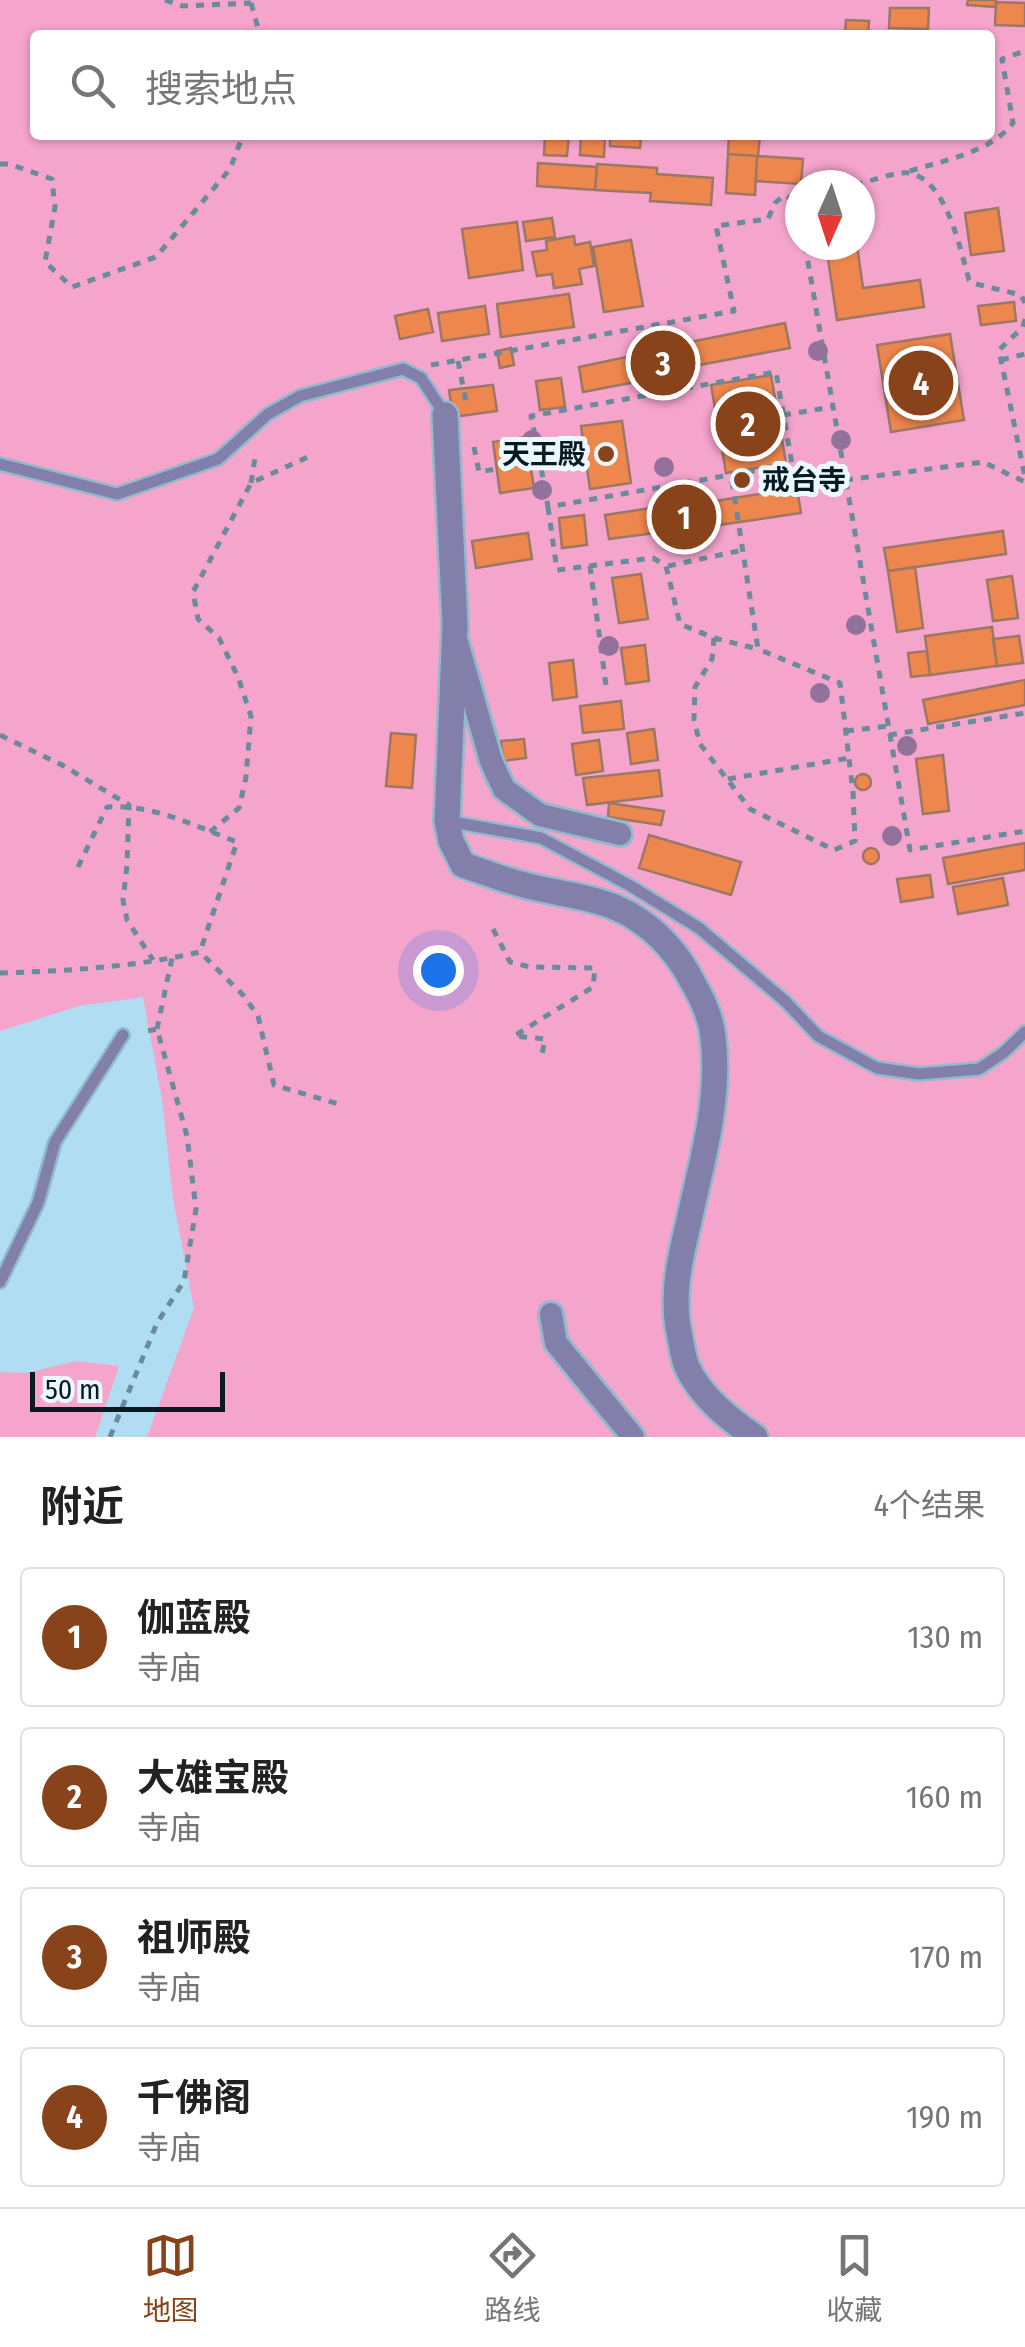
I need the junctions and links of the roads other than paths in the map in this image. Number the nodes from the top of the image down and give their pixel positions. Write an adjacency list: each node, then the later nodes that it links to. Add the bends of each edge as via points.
1 (455, 409): 2 (lane, via 403,369 300,396 268,414 218,460 117,494); 3 (street)
2 (0, 464)
3 (455, 633): 4 (street); 5 (street, via 504,790 540,816)
4 (447, 820): 6 (lane, via 541,838 629,886 700,928 818,1036 877,1068 919,1074 978,1069); 11 (street, via 464,864 635,917 664,941 704,1003 714,1084 679,1261 678,1328 686,1366 728,1419)
5 (620, 834)
6 (1025, 1032)
7 (123, 1035): 8 (lane, via 55,1142 38,1203)
8 (0, 1282)
9 (551, 1314): 10 (street, via 556,1343)
10 (633, 1437)
11 (755, 1437)

